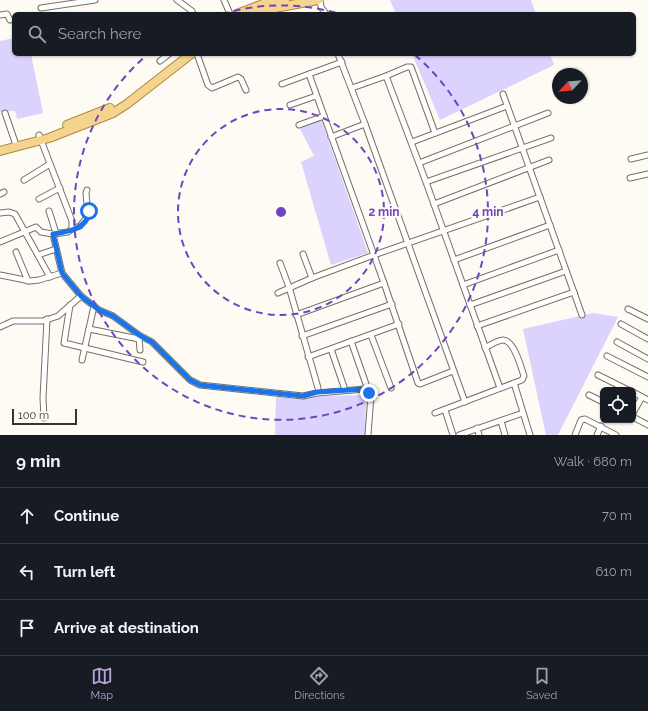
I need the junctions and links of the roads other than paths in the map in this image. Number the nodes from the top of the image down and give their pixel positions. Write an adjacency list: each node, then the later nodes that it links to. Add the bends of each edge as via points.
1 (95, 0): 5 (street)
2 (177, 0): 8 (street)
3 (224, 0): 9 (street)
4 (285, 0): 10 (main road, via 263,4)
5 (82, 1): 7 (street)
6 (320, 2): 11 (main road); 12 (street)
7 (41, 8)
8 (193, 12)
9 (229, 12)
10 (242, 12)
11 (258, 12)
12 (325, 12)
13 (0, 15): 14 (street, via 7,14)
14 (10, 20)
15 (166, 56): 20 (street)
16 (179, 56): 39 (main road, via 124,100)
17 (188, 56): 39 (main road, via 113,113)
18 (198, 56): 26 (street, via 208,86 212,88 238,77)
19 (339, 56): 21 (street)
20 (160, 61)
21 (342, 62): 22 (street); 25 (street)
22 (309, 74): 24 (street); 28 (street)
23 (386, 76): 25 (street); 37 (street, via 410,67); 42 (street)
24 (282, 84)
25 (352, 88): 34 (street)
26 (246, 90)
27 (503, 94): 30 (street)
28 (316, 96): 29 (street); 33 (street)
29 (290, 105)
30 (507, 106): 36 (street); 37 (street)
31 (5, 113): 41 (street)
32 (548, 113): 36 (street)
33 (324, 116): 35 (street); 38 (street)
34 (365, 124): 38 (street); 68 (street)
35 (299, 125)
36 (515, 127): 44 (street); 48 (street)
37 (435, 133): 42 (street)
38 (330, 137): 74 (street)
39 (40, 138): 41 (main road); 43 (main road); 49 (street)
40 (551, 138): 44 (street)
41 (15, 142): 43 (main road)
42 (412, 142): 48 (street)
43 (2, 148)
44 (523, 148): 50 (street); 54 (street)
45 (648, 155): 46 (street)
46 (631, 159)
47 (549, 160): 50 (street)
48 (420, 163): 54 (street)
49 (50, 164): 53 (street); 55 (street)
50 (529, 168): 57 (street); 59 (street)
51 (648, 174): 52 (street)
52 (630, 178)
53 (24, 180)
54 (426, 182): 59 (street)
55 (60, 188): 58 (street); 63 (street, via 72,221)
56 (86, 190): 63 (street, via 88,216 80,226)
57 (540, 197): 62 (street); 64 (street)
58 (38, 199)
59 (434, 204): 64 (street)
60 (49, 211): 66 (street)
61 (0, 213): 65 (street, via 15,214)
62 (550, 225): 70 (street); 75 (street)
63 (72, 230): 66 (street)
64 (444, 231): 68 (street); 75 (street)
65 (25, 232): 66 (street, via 36,227 42,232); 67 (street); 73 (street)
66 (54, 234): 69 (street)
67 (0, 242)
68 (408, 244): 74 (street); 118 (street)
69 (56, 249): 73 (street); 78 (street)
70 (559, 250): 77 (street); 84 (street)
71 (16, 252): 82 (street)
72 (303, 254): 81 (street)
73 (38, 255): 80 (street)
74 (374, 255): 81 (street); 83 (street)
75 (454, 260): 84 (street)
76 (280, 263): 85 (street)
77 (566, 271): 86 (street); 91 (street)
78 (62, 273): 80 (street); 88 (street)
79 (0, 275): 82 (street)
80 (50, 277): 82 (street)
81 (312, 278): 85 (street)
82 (28, 281)
83 (384, 283): 89 (street); 94 (street)
84 (463, 285): 91 (street)
85 (289, 287): 87 (street); 94 (street)
86 (574, 292): 95 (street); 100 (street)
87 (278, 293)
88 (81, 296): 90 (street); 92 (street)
89 (392, 304): 98 (street); 104 (street)
90 (70, 305): 97 (street, via 58,316); 109 (street, via 64,343)
91 (470, 305): 100 (street)
92 (94, 306): 102 (street); 105 (street, via 113,316)
93 (628, 309): 96 (street)
94 (296, 315): 104 (street)
95 (582, 315)
96 (648, 319)
97 (47, 320): 101 (street, via 13,321); 138 (street)
98 (399, 324): 103 (street); 118 (street, via 418,383)
99 (621, 324): 106 (street)
100 (477, 326): 110 (street)
101 (0, 327)
102 (89, 329): 105 (street); 109 (street)
103 (371, 335): 107 (street); 126 (street)
104 (302, 336): 114 (street)
105 (139, 337): 112 (street); 144 (street, via 152,342 190,380 200,385 303,396 317,392 365,389 371,395)
106 (648, 339)
107 (351, 341): 111 (street); 123 (street)
108 (616, 342): 115 (street)
109 (84, 348): 116 (street); 117 (street)
110 (485, 348): 121 (street, via 503,340 513,346 524,376 522,380); 127 (street)
111 (331, 349): 114 (street); 122 (street)
112 (140, 350)
113 (607, 356): 120 (street)
114 (308, 357): 125 (street)
115 (648, 358)
116 (82, 360)
117 (143, 362)
118 (453, 371): 133 (street)
119 (598, 376): 124 (street)
120 (648, 377)
121 (514, 383): 127 (street); 136 (street)
122 (344, 387)
123 (367, 387)
124 (622, 387)
125 (318, 388)
126 (391, 388)
127 (500, 388): 133 (street)
128 (636, 394): 130 (street)
129 (589, 395): 131 (street)
130 (642, 397): 132 (street); 134 (street)
131 (600, 400)
132 (648, 400)
133 (464, 402): 135 (street)
134 (636, 408)
135 (445, 410): 137 (street); 145 (street)
136 (523, 413): 140 (street); 149 (street)
137 (435, 414)
138 (44, 418)
139 (636, 419): 141 (street)
140 (501, 422): 143 (street); 148 (street)
141 (648, 425)
142 (601, 426): 150 (street, via 582,420); 151 (street); 152 (street)
143 (477, 428): 146 (street); 147 (street)
144 (368, 435)
145 (453, 435)
146 (459, 435)
147 (479, 435)
148 (505, 435)
149 (530, 435)
150 (575, 435)
151 (597, 435)
152 (616, 435)

